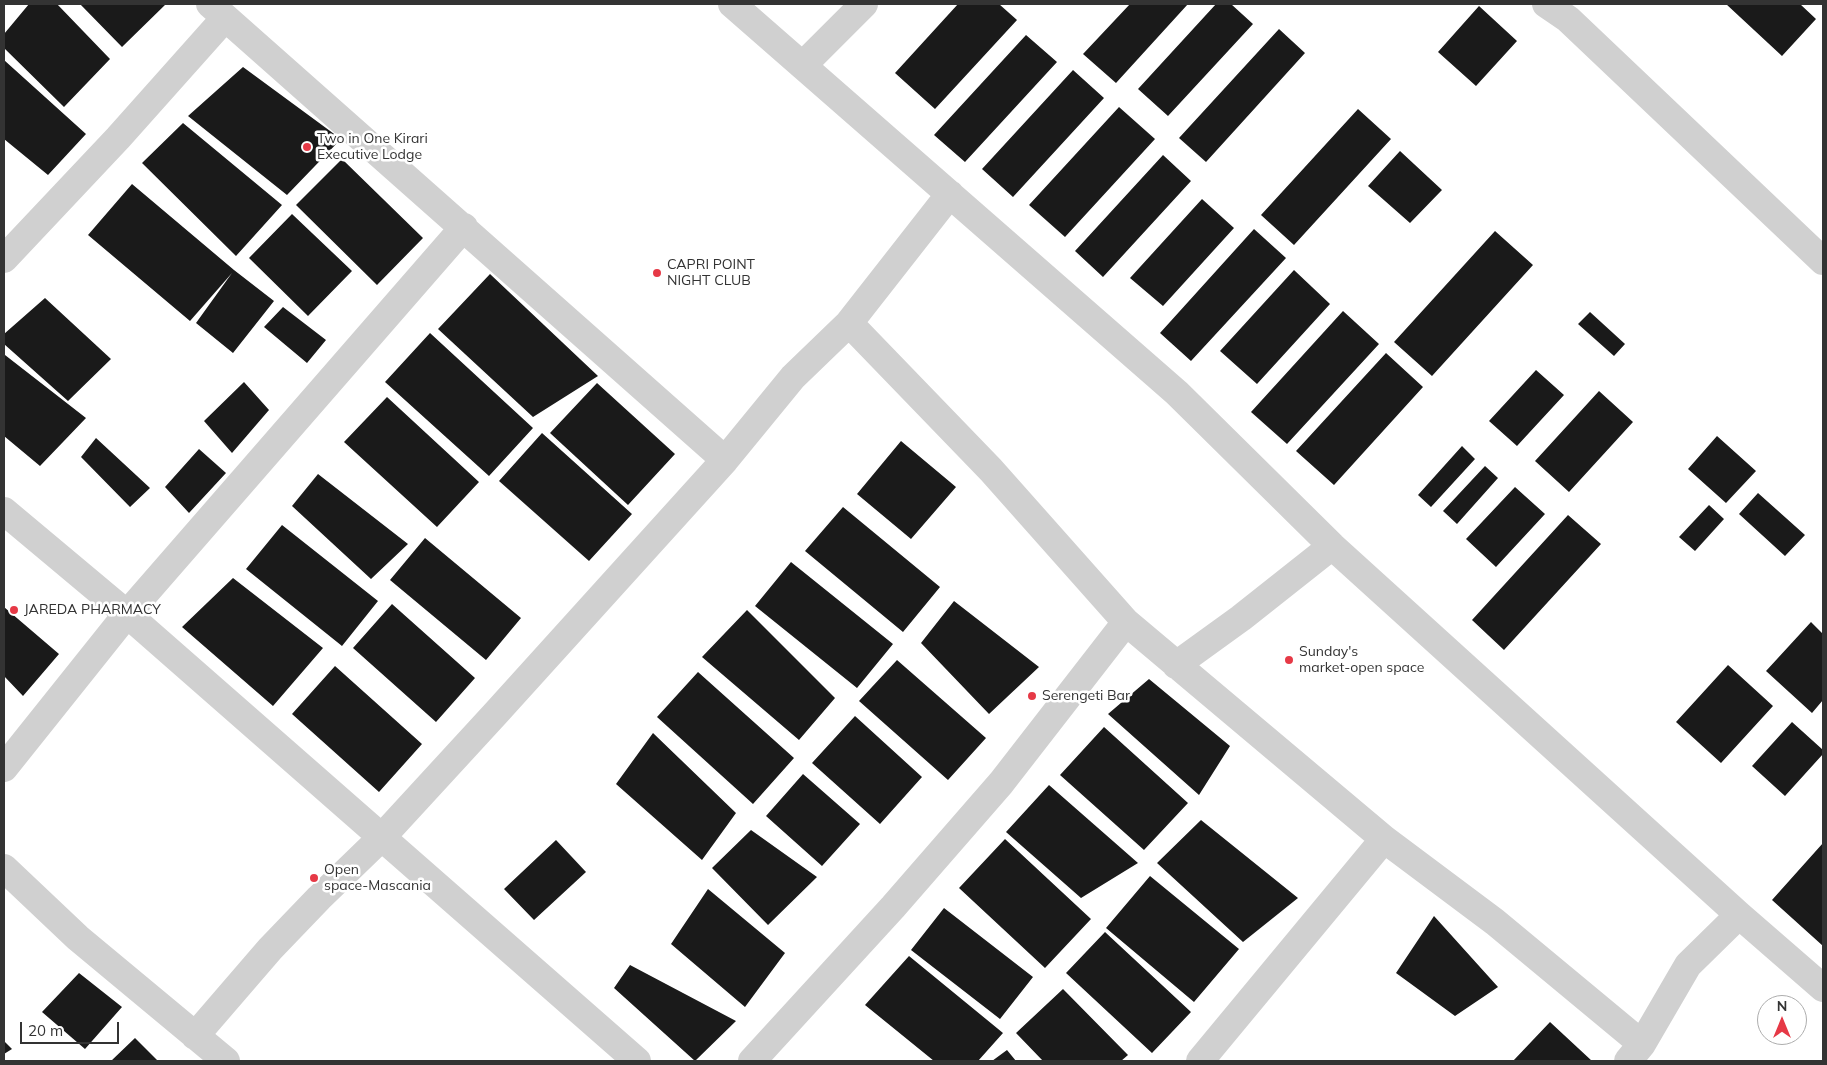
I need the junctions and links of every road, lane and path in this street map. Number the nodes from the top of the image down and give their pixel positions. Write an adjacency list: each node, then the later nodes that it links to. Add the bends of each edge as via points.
1 (732, 4): 6 (street)
2 (864, 4): 6 (street)
3 (1546, 4): 5 (street)
4 (218, 11): 8 (street); 9 (street, via 118,138)
5 (1576, 11): 10 (street)
6 (803, 65): 7 (street)
7 (950, 194): 11 (street); 14 (street, via 1177,393)
8 (464, 227): 12 (street); 15 (street)
9 (4, 259)
10 (1823, 261)
11 (849, 323): 12 (street, via 793,377); 16 (street, via 991,470)
12 (724, 460): 19 (street)
13 (4, 511): 15 (street)
14 (1332, 546): 17 (street); 22 (street)
15 (127, 614): 18 (street); 19 (street)
16 (1126, 622): 17 (street); 28 (street, via 1001,783)
17 (1176, 665): 20 (street)
18 (4, 768)
19 (382, 837): 24 (street, via 276,942); 27 (street)
20 (1384, 839): 25 (street, via 1494,922); 29 (street)
21 (4, 868): 24 (street, via 78,938)
22 (1739, 915): 23 (street); 25 (street, via 1688,965)
23 (1823, 988)
24 (195, 1036): 26 (street)
25 (1635, 1053)
26 (226, 1061)
27 (637, 1061)
28 (752, 1061)
29 (1200, 1061)

